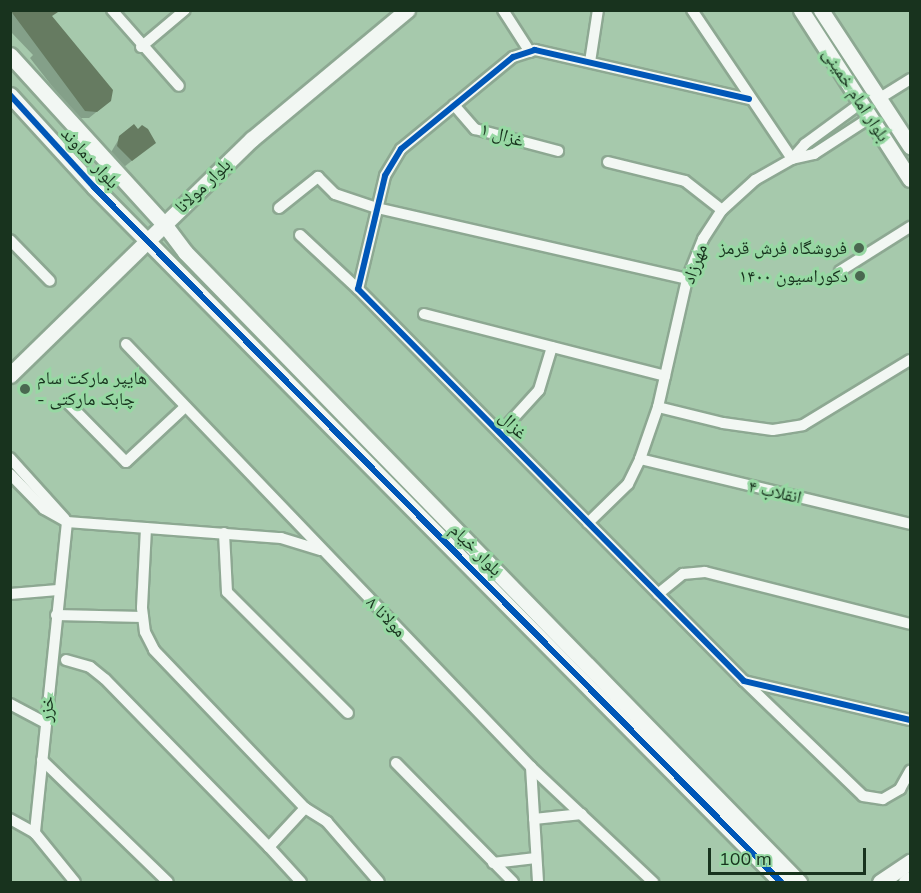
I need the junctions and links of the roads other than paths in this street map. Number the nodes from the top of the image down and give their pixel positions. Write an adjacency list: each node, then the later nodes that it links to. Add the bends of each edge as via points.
1 (112, 10): 9 (street)
2 (184, 10): 9 (street)
3 (407, 10): 29 (street, بلوار مولانا, via 252,139)
4 (503, 10): 10 (street)
5 (598, 10): 12 (street)
6 (692, 10): 17 (street)
7 (801, 10): 18 (street, بلوار امام خمینی)
8 (821, 10): 16 (street, بلوار امام خمینی)
9 (141, 46): 14 (street)
10 (530, 52): 12 (street); 19 (street, via 513,57)
11 (10, 56): 29 (street, بلوار دماوند)
12 (590, 62): 17 (street)
13 (910, 79): 16 (street)
14 (179, 86)
15 (10, 95): 32 (street, بلوار دماوند, via 94,187)
16 (880, 98): 21 (street, بلوار امام خمینی)
17 (749, 99): 23 (street)
18 (861, 103): 20 (street, بلوار امام خمینی); 23 (street, via 805,144)
19 (454, 105): 22 (street, غزال ۱, via 475,129); 27 (street, via 401,148 385,176)
20 (871, 117): 23 (street, via 814,154); 25 (street, بلوار امام خمینی)
21 (910, 146)
22 (558, 151)
23 (792, 159): 28 (street, مهرزاد, via 755,180)
24 (608, 162): 28 (street, via 685,181)
25 (910, 178)
26 (279, 208): 27 (street, via 318,177 335,194)
27 (377, 208): 35 (street); 37 (street)
28 (722, 210): 35 (street, مهرزاد, via 703,238)
29 (164, 224): 32 (street, بلوار مولانا); 90 (street, بلوار خیام, via 185,252)
30 (910, 227): 34 (street)
31 (300, 235): 37 (street, غزال)
32 (150, 239): 42 (street, بلوار مولانا); 89 (street, بلوار خیام)
33 (10, 240): 36 (street)
34 (840, 271)
35 (687, 279): 43 (street, مهرزاد)
36 (50, 281)
37 (358, 289): 47 (street, غزال)
38 (424, 314): 40 (street)
39 (126, 344): 45 (street, مولانا ۸)
40 (552, 347): 43 (street); 47 (street, via 540,390)
41 (910, 360): 46 (street, via 803,425 773,430)
42 (10, 375)
43 (665, 376): 46 (street, مهرزاد)
44 (68, 402): 45 (street, via 126,462)
45 (185, 407): 56 (street, مولانا ۸)
46 (658, 407): 49 (street, مهرزاد)
47 (500, 433): 52 (street, غزال)
48 (10, 458): 51 (street)
49 (640, 459): 52 (street, مهرزاد, via 627,484); 53 (street, انقلاب ۴)
50 (10, 474): 51 (street, via 44,509)
51 (67, 522): 54 (street); 57 (street, خزر)
52 (588, 523): 59 (street, غزال)
53 (910, 524)
54 (146, 528): 55 (street); 61 (street)
55 (224, 533): 56 (street, via 281,538); 66 (street, via 227,592)
56 (321, 550): 71 (street, مولانا ۸)
57 (58, 590): 58 (street); 60 (street, خزر)
58 (10, 594)
59 (658, 594): 62 (street, via 683,574 705,572); 64 (street, غزال)
60 (56, 615): 61 (street); 68 (street, خزر)
61 (143, 617): 73 (street, via 154,650)
62 (910, 624)
63 (66, 660): 78 (street, via 90,667 105,679)
64 (744, 681): 67 (street); 72 (street, غزال, via 863,796 883,799 900,789)
65 (10, 704): 68 (street)
66 (348, 713)
67 (910, 720)
68 (45, 723): 69 (street, خزر)
69 (42, 760): 77 (street, خزر); 83 (street)
70 (396, 763): 80 (street)
71 (531, 767): 74 (street, مولانا ۸); 76 (street)
72 (910, 771)
73 (305, 808): 78 (street); 85 (street, via 327,822)
74 (582, 814): 76 (street); 88 (street, مولانا ۸)
75 (10, 819): 77 (street)
76 (534, 819): 79 (street)
77 (35, 833): 82 (street)
78 (269, 847): 84 (street)
79 (536, 858): 80 (street); 87 (street)
80 (494, 863): 86 (street)
81 (907, 876): 91 (street)
82 (75, 882)
83 (168, 882)
84 (302, 882)
85 (379, 882)
86 (513, 882)
87 (538, 882)
88 (653, 882)
89 (781, 882)
90 (799, 882)
91 (880, 882)

